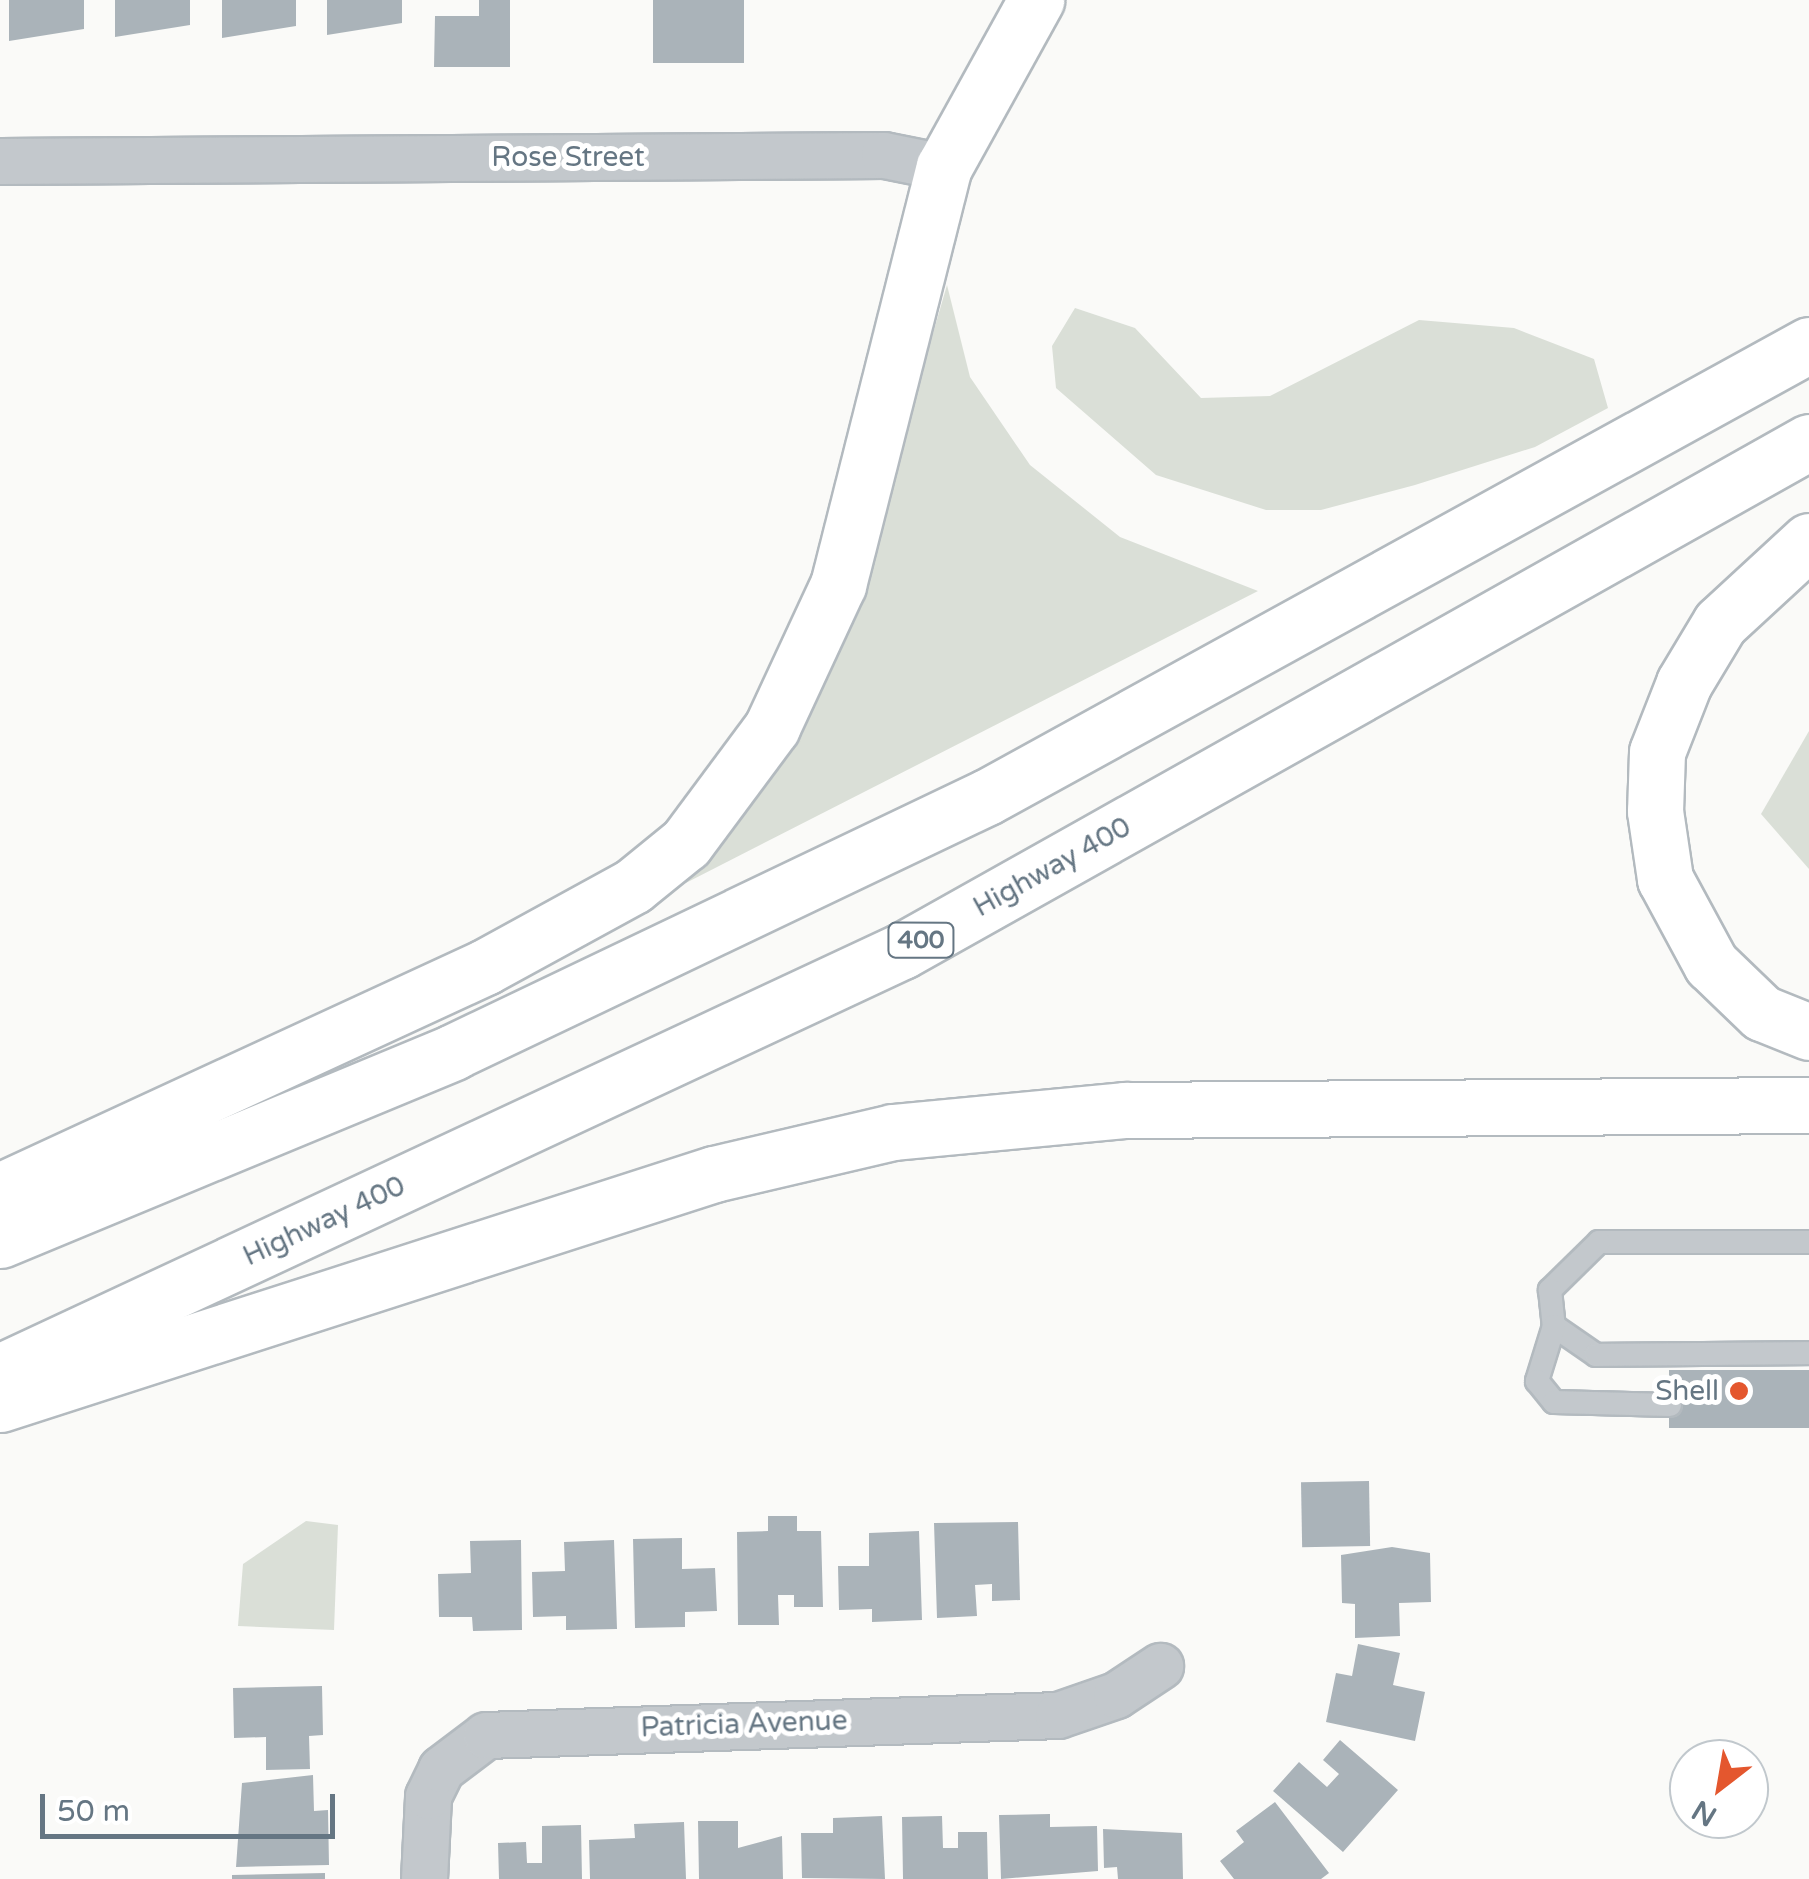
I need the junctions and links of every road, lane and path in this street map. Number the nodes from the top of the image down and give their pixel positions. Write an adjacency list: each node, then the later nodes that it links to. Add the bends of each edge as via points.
1 (1036, 0): 3 (main road)
2 (0, 161): 3 (street, Rose Street, via 884,155)
3 (944, 167): 9 (main road, via 838,584 772,727 686,843 633,886 485,967)
4 (1809, 345): 10 (main road, via 952,814 453,1052)
5 (1809, 442): 14 (main road, Highway 400 / 400, via 902,951)
6 (1809, 542): 7 (main road, via 1720,622 1684,683 1657,752 1655,811 1664,879 1710,964 1762,1013)
7 (1809, 1032)
8 (1809, 1106): 15 (main road, via 1125,1110 893,1132 714,1174)
9 (0, 1191)
10 (0, 1240)
11 (1809, 1242): 12 (lane, via 1599,1242 1550,1290)
12 (1554, 1326): 13 (lane, via 1596,1356); 16 (lane, via 1537,1381 1554,1402)
13 (1809, 1354)
14 (0, 1372)
15 (0, 1404)
16 (1670, 1405)
17 (1160, 1666): 18 (street, Patricia Avenue, via 1116,1695 1058,1715 486,1735 441,1768 428,1796)
18 (424, 1879)

